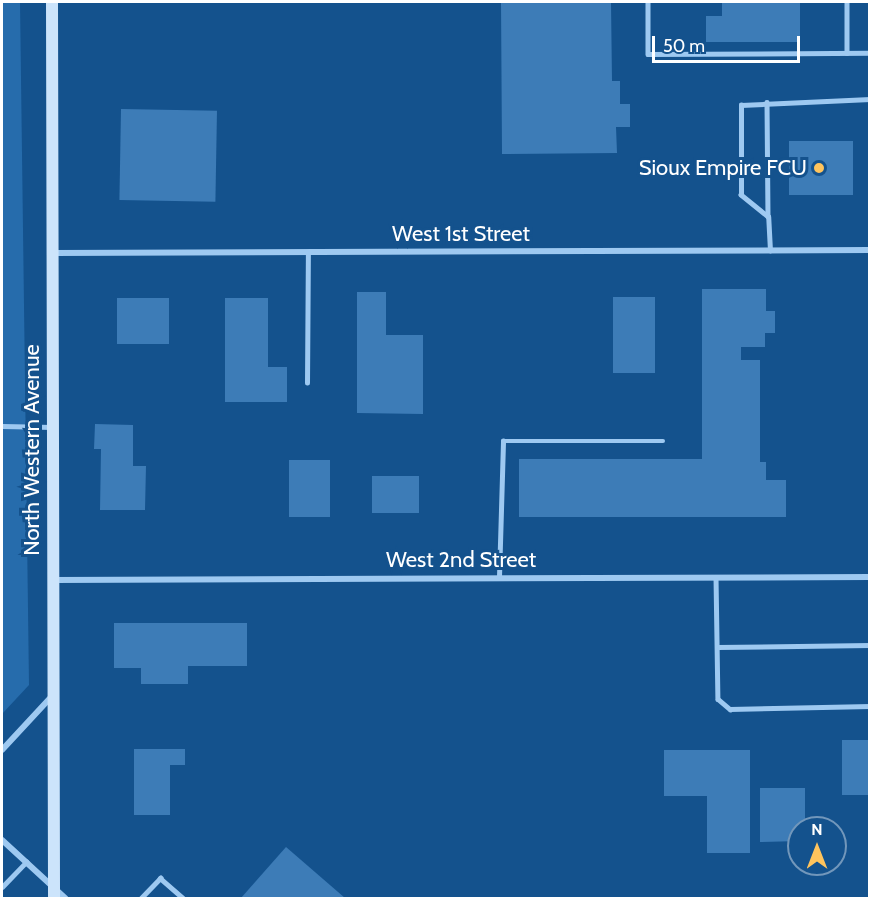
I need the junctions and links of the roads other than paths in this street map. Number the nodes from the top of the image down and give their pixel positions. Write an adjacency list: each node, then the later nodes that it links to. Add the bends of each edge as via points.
1 (52, 2): 12 (street, North Western Avenue)
2 (648, 2): 4 (lane, via 648,54)
3 (847, 2): 4 (lane)
4 (847, 53): 5 (lane)
5 (870, 53)
6 (870, 99): 7 (lane)
7 (767, 102): 8 (lane); 8 (lane, via 741,105 741,195)
8 (768, 217): 10 (lane)
9 (870, 250): 10 (street, West 1st Street)
10 (770, 251): 11 (street, West 1st Street)
11 (308, 252): 12 (street, West 1st Street); 13 (lane)
12 (53, 253): 15 (street, North Western Avenue)
13 (307, 383)
14 (2, 426): 15 (lane)
15 (53, 427): 20 (street, North Western Avenue)
16 (663, 441): 17 (lane, via 502,441)
17 (499, 577): 18 (street, West 2nd Street); 20 (street, West 2nd Street)
18 (716, 577): 19 (street, West 2nd Street); 22 (lane)
19 (870, 577)
20 (53, 580): 23 (street, North Western Avenue)
21 (870, 645): 22 (lane)
22 (717, 647): 24 (lane, via 717,699 730,709)
23 (53, 695): 25 (street); 29 (street, North Western Avenue)
24 (870, 706)
25 (2, 750)
26 (2, 840): 27 (street)
27 (26, 862): 28 (lane); 29 (street)
28 (2, 887)
29 (54, 893): 30 (street)
30 (65, 898)
31 (141, 898): 32 (lane, via 160,878)
32 (183, 898)

